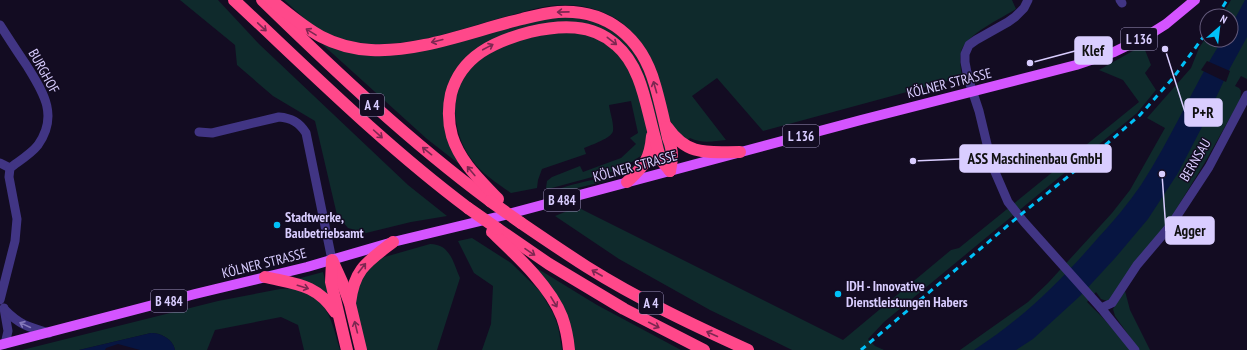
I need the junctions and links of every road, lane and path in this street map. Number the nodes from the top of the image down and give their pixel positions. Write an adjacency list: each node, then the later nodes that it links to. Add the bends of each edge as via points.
1 (234, 0): 18 (highway, A 4, one-way to 18, bridge, via 378,134)
2 (262, 0): 17 (highway, A 4, one-way to 2, via 401,131)
3 (271, 0): 9 (highway, one-way to 3, via 652,75 641,52 617,27 595,16 570,12 546,13 422,45 371,50 340,45 324,39 301,25)
4 (1028, 0): 7 (street, via 1024,8 1008,22 969,45 965,62)
5 (1195, 0): 7 (main road, KÖLNER STRASSE / L 136, via 1166,24 1114,52 1076,65)
6 (0, 25): 14 (street, BURGHOF, via 42,92 48,108 44,135 37,146)
7 (973, 92): 12 (main road, KÖLNER STRASSE / L 136); 24 (street, via 992,165 1008,202)
8 (1247, 95): 24 (street, BERNSAU, via 1208,167 1170,225 1137,265 1112,303)
9 (665, 125): 12 (highway, via 673,136 693,150); 15 (highway, via 672,155)
10 (653, 130): 15 (highway, via 660,158); 16 (highway, via 646,161); 17 (highway, one-way to 10, via 465,163 457,148 449,124 449,111 453,88 464,67 480,52 496,44 526,33 560,27 586,29 606,37 617,45 634,67)
11 (199, 132): 20 (street, via 212,133 278,117 298,123 306,133)
12 (740, 152): 15 (main road, KÖLNER STRASSE / L 136)
13 (0, 163): 14 (street)
14 (10, 168): 22 (street, via 9,177 17,219 15,241)
15 (670, 171): 16 (main road, KÖLNER STRASSE / B 484)
16 (627, 182): 19 (main road, KÖLNER STRASSE / B 484)
17 (494, 200): 33 (highway, A 4, one-way to 17, bridge, via 699,328 588,267 521,223)
18 (495, 231): 31 (highway, one-way to 31, via 551,297 562,316); 32 (highway, A 4, one-way to 32, via 624,309)
19 (393, 242): 20 (main road, KÖLNER STRASSE / B 484); 23 (highway, one-way to 19, via 359,273 369,260)
20 (332, 260): 21 (main road, KÖLNER STRASSE / B 484); 23 (highway); 26 (highway, via 330,282)
21 (266, 277): 26 (highway, one-way to 26, via 314,290 328,303); 27 (main road, KÖLNER STRASSE / B 484)
22 (1, 298): 25 (street)
23 (350, 304): 30 (highway, one-way to 23)
24 (1101, 308): 34 (street)
25 (5, 310): 27 (street, one-way to 25, via 16,321); 28 (street, via 8,331)
26 (339, 319): 29 (highway)
27 (49, 333): 28 (main road, KÖLNER STRASSE / B 484)
28 (2, 345)
29 (347, 350)
30 (361, 350)
31 (569, 350)
32 (704, 350)
33 (748, 350)
34 (1135, 350)

